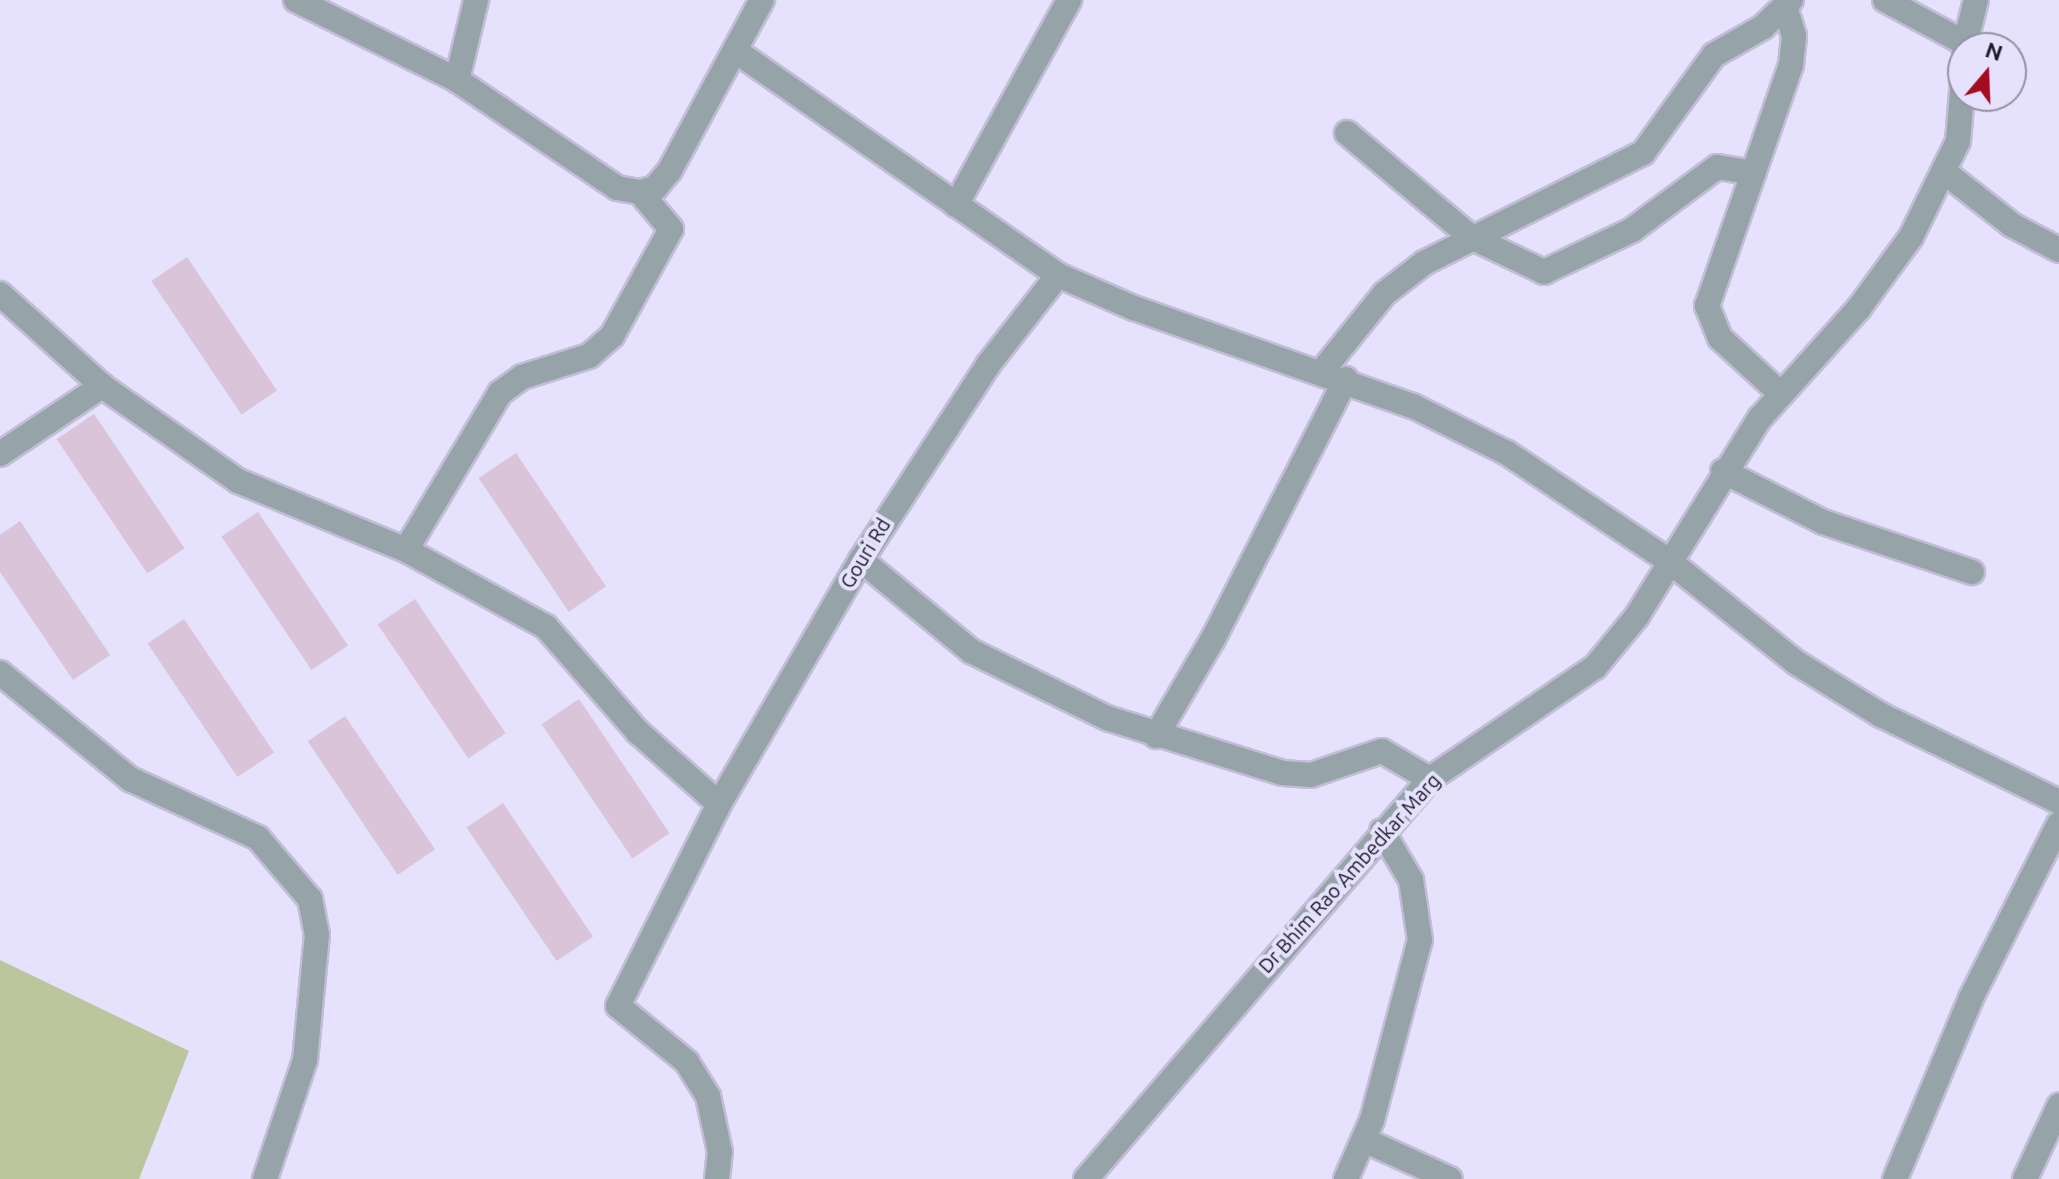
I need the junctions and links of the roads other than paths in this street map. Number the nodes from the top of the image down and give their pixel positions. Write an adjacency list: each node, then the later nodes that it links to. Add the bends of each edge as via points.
1 (296, 0): 11 (street)
2 (476, 0): 11 (street)
3 (762, 0): 10 (street)
4 (1069, 0): 17 (street)
5 (1885, 0): 9 (street)
6 (1976, 0): 8 (street)
7 (1788, 4): 14 (street, via 1794,36 1791,65); 18 (street, via 1714,55 1643,153 1527,216)
8 (1967, 32)
9 (1947, 35)
10 (738, 53): 16 (street, via 670,170 655,188); 17 (street)
11 (457, 80): 16 (street, via 617,188)
12 (1960, 112): 15 (street, Dr Bhim Rao Ambedkar Marg)
13 (1347, 133): 18 (street)
14 (1754, 173): 18 (street, via 1717,167 1632,230 1544,272); 24 (street, via 1707,306 1720,338)
15 (1947, 174): 19 (street, via 2012,225); 24 (street, Dr Bhim Rao Ambedkar Marg, via 1859,308)
16 (640, 192): 27 (street, via 671,229 612,336 589,356 522,377 500,393)
17 (956, 205): 20 (street)
18 (1471, 237): 22 (street, via 1384,294)
19 (2059, 250)
20 (1058, 275): 22 (street, via 1134,308); 28 (street, Gouri Rd, via 988,365)
21 (0, 294): 23 (street)
22 (1334, 375): 29 (street, via 1507,453); 32 (street, via 1220,626)
23 (102, 386): 25 (street); 27 (street, via 238,481)
24 (1781, 394): 26 (street, Dr Bhim Rao Ambedkar Marg)
25 (0, 454)
26 (1723, 471): 29 (street, Dr Bhim Rao Ambedkar Marg); 30 (street, via 1823,522)
27 (406, 550): 35 (street, via 546,627 638,732)
28 (861, 560): 32 (street, via 971,651 1032,685); 35 (street, Gouri Rd)
29 (1669, 561): 33 (street, Dr Bhim Rao Ambedkar Marg, via 1595,667); 34 (street, via 1797,663 1869,708)
30 (1972, 572)
31 (0, 673): 40 (street, via 130,779 258,838 310,899 317,934 305,1060)
32 (1156, 736): 33 (street, via 1311,775 1382,751)
33 (1430, 779): 37 (street, Dr Bhim Rao Ambedkar Marg)
34 (2059, 802)
35 (719, 804): 41 (street, Gouri Rd, via 618,1006 687,1062 708,1096 720,1152)
36 (2059, 824): 45 (street, via 1971,998)
37 (1382, 831): 39 (street, via 1411,880 1420,940 1414,979); 42 (street, Dr Bhim Rao Ambedkar Marg)
38 (2059, 1106): 46 (street)
39 (1364, 1140): 43 (street); 44 (street)
40 (265, 1179)
41 (717, 1179)
42 (1086, 1179)
43 (1346, 1179)
44 (1450, 1179)
45 (1895, 1179)
46 (2025, 1179)

